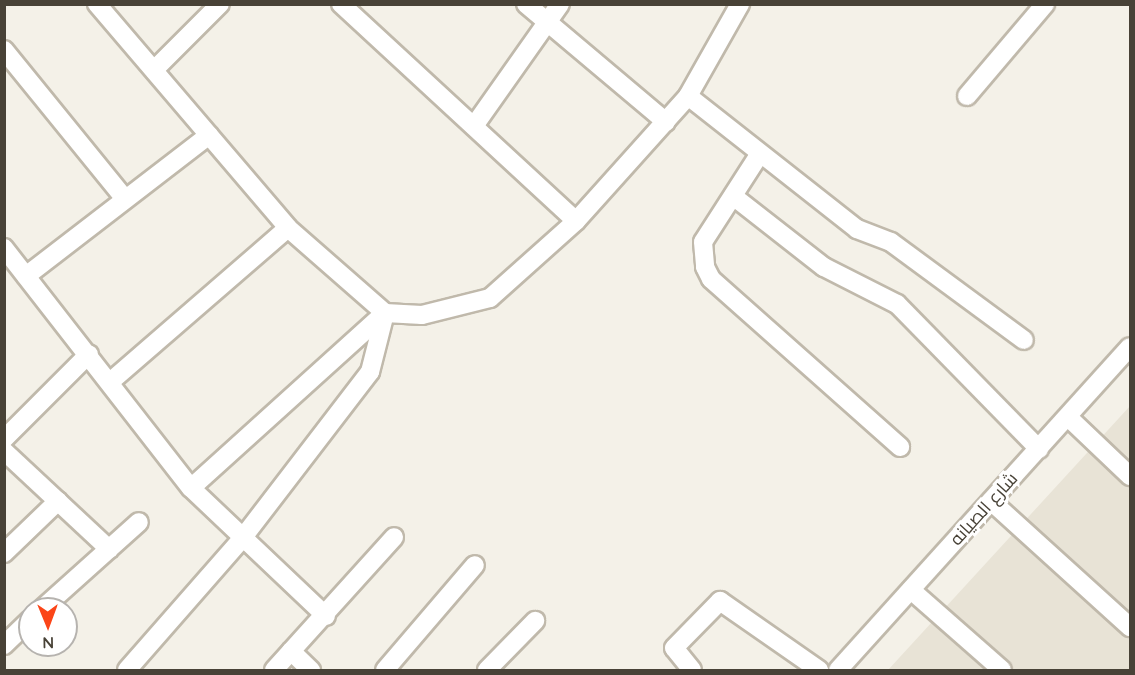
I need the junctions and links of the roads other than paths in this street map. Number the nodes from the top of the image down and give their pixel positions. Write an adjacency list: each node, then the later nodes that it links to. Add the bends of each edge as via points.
1 (97, 4): 10 (street)
2 (220, 4): 10 (street)
3 (341, 4): 14 (street)
4 (526, 4): 8 (street)
5 (560, 4): 8 (street)
6 (740, 4): 11 (street)
7 (1046, 4): 12 (street)
8 (546, 23): 13 (street); 14 (street)
9 (4, 50): 18 (street)
10 (154, 70): 15 (street)
11 (688, 96): 13 (street); 16 (street)
12 (967, 96)
13 (666, 122): 19 (street)
14 (474, 126): 19 (street)
15 (209, 135): 18 (street); 20 (street)
16 (759, 155): 17 (street); 24 (street, via 866,235 891,242)
17 (733, 196): 30 (street, via 703,242 711,279); 31 (street, via 824,267 897,304)
18 (125, 199): 22 (street)
19 (576, 221): 23 (street, via 489,298 455,310)
20 (288, 228): 23 (street); 27 (street)
21 (4, 248): 22 (street)
22 (27, 276): 26 (street)
23 (385, 313): 34 (street); 39 (street, via 370,372)
24 (1024, 340)
25 (1131, 346): 28 (street, شارع الصيانه)
26 (89, 354): 27 (street); 29 (street)
27 (110, 382): 34 (street)
28 (1068, 417): 31 (street, شارع الصيانه); 33 (street)
29 (4, 439)
30 (900, 447)
31 (1039, 449): 36 (street, شارع الصيانه)
32 (4, 451): 35 (street)
33 (1131, 476)
34 (191, 488): 39 (street)
35 (58, 501): 40 (street); 41 (street)
36 (991, 501): 43 (street, شارع الصيانه); 47 (street)
37 (140, 522): 40 (street)
38 (394, 537): 45 (street)
39 (241, 540): 45 (street); 49 (street)
40 (109, 549): 44 (street)
41 (4, 552)
42 (475, 565): 52 (street)
43 (911, 590): 56 (street, شارع الصيانه); 57 (street)
44 (55, 597)
45 (326, 616): 48 (street)
46 (535, 621): 53 (street)
47 (1131, 627)
48 (291, 651): 50 (street); 51 (street)
49 (127, 670)
50 (274, 670)
51 (310, 670)
52 (385, 670)
53 (487, 670)
54 (692, 670): 55 (street, via 674,648 720,601)
55 (819, 670)
56 (838, 670)
57 (1002, 670)

